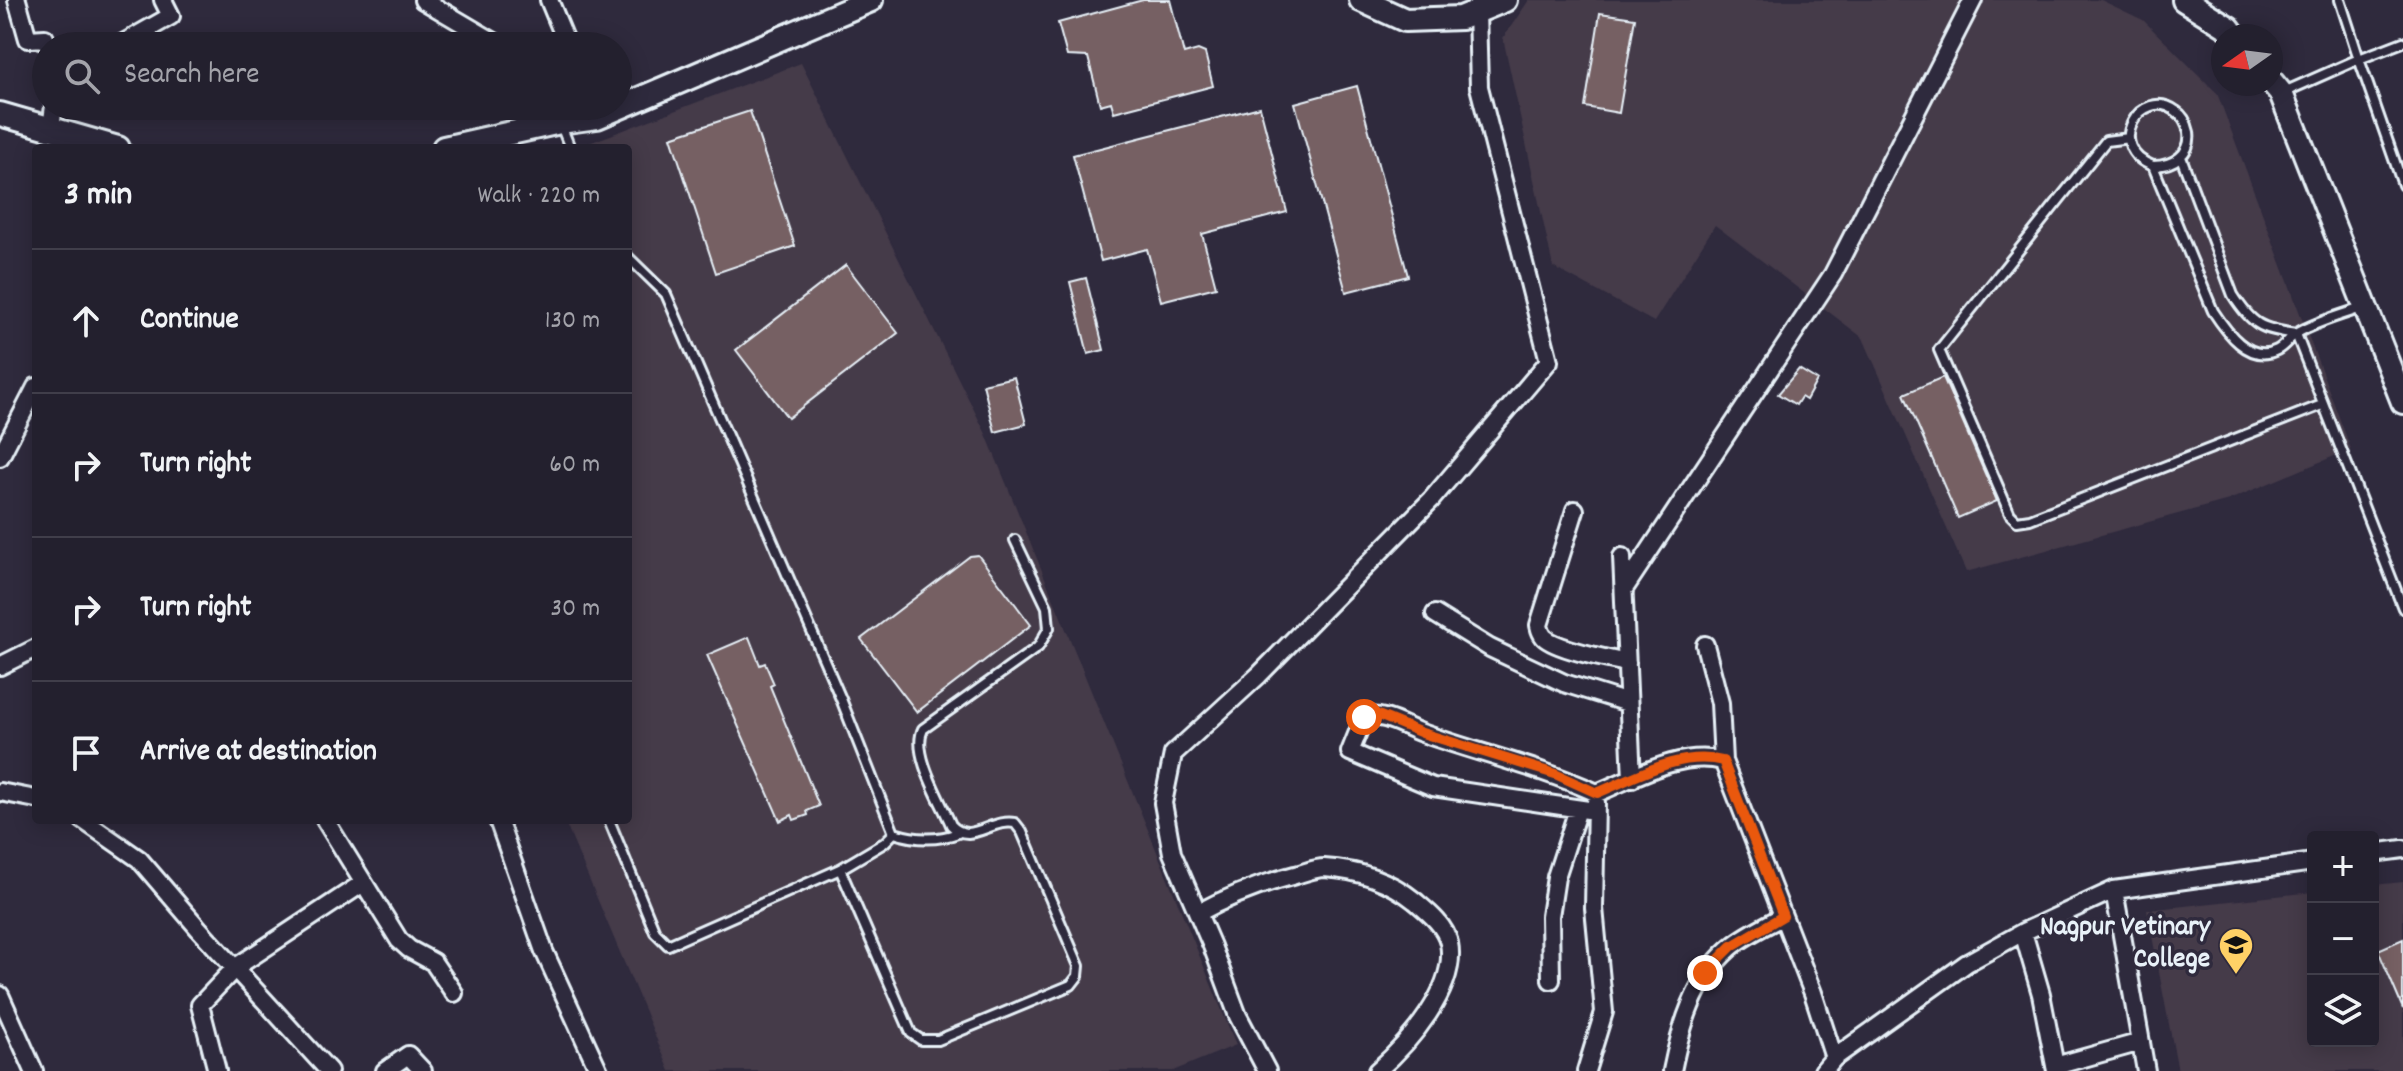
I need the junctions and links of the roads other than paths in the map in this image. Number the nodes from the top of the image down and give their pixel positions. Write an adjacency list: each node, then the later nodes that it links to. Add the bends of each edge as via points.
1 (17, 0): 16 (street)
2 (163, 0): 13 (street, via 171,16)
3 (423, 0): 14 (street)
4 (549, 0): 15 (street)
5 (871, 0): 21 (street)
6 (1361, 0): 11 (street, via 1405,20 1461,18)
7 (1505, 0): 11 (street)
8 (1973, 0): 44 (street, via 1833,274)
9 (2184, 0): 12 (street)
10 (2340, 0): 18 (lane)
11 (1477, 11): 70 (street, via 1479,87 1549,361 1431,500 1259,675 1173,754 1163,803 1172,853)
12 (2223, 24)
13 (143, 32)
14 (477, 32)
15 (562, 32)
16 (32, 39)
17 (2403, 42): 18 (lane)
18 (2359, 59): 19 (lane); 33 (lane)
19 (2283, 85)
20 (2280, 96): 35 (street)
21 (632, 97)
22 (0, 114): 23 (street)
23 (32, 116)
24 (59, 120): 28 (street)
25 (567, 120): 26 (street)
26 (560, 122): 29 (street); 30 (lane)
27 (2129, 138): 31 (lane, via 2141,111 2169,107 2185,119 2188,129); 32 (lane, via 2136,156); 39 (lane, via 2106,141 1939,350 2010,514 2017,521 2030,519)
28 (110, 144)
29 (462, 144)
30 (568, 144)
31 (2181, 157): 32 (lane); 36 (lane, via 2244,313 2254,324)
32 (2153, 166): 36 (lane, via 2213,311 2227,332 2243,347 2265,354)
33 (2403, 185)
34 (632, 261): 62 (lane, via 666,294)
35 (2364, 307): 36 (lane); 38 (street)
36 (2296, 334): 39 (lane)
37 (32, 395): 40 (street)
38 (2403, 402)
39 (2322, 405): 45 (lane)
40 (0, 457)
41 (1575, 510): 49 (street, via 1539,625 1541,633 1591,656)
42 (1015, 540): 63 (lane, via 1047,607 1049,628 1038,647 932,722 919,738 920,753)
43 (1622, 557): 44 (street)
44 (1624, 589): 49 (street)
45 (2403, 608)
46 (1435, 614): 51 (street, via 1490,648 1564,683)
47 (1705, 645): 52 (street, via 1720,703)
48 (32, 650): 50 (street)
49 (1627, 663): 51 (street)
50 (0, 666)
51 (1628, 703): 53 (street)
52 (1723, 761): 53 (street, via 1681,759); 71 (street)
53 (1632, 779): 55 (street)
54 (0, 792): 56 (street)
55 (1597, 793): 57 (street); 57 (street, via 1376,714 1364,717 1350,752 1433,787)
56 (32, 798)
57 (1586, 810): 74 (street, via 1556,877 1550,916); 88 (street, via 1604,1012)
58 (89, 824): 73 (street, via 139,859)
59 (327, 824): 68 (street)
60 (499, 824): 85 (street, via 544,951)
61 (611, 824): 67 (lane, via 655,932 668,945)
62 (894, 833): 63 (lane, via 944,838); 67 (lane)
63 (958, 833): 67 (lane, via 1015,823 1079,966 1071,985 938,1040 921,1040 911,1033)
64 (2403, 849): 65 (street)
65 (2379, 852)
66 (2307, 863): 69 (street)
67 (840, 869)
68 (363, 883): 73 (street); 75 (street, via 399,940 433,962)
69 (2114, 890): 72 (street); 77 (street)
70 (1198, 913): 86 (street, via 1238,1016); 87 (street, via 1264,883 1321,868 1367,874 1403,891 1434,917 1449,941 1449,969 1428,1016)
71 (1783, 916): 78 (street, via 1813,993); 89 (street, via 1732,946 1705,973 1680,1033)
72 (2023, 932): 78 (street, via 1967,963); 79 (street)
73 (236, 967): 81 (street, via 200,1005); 82 (street)
74 (1551, 980)
75 (454, 993)
76 (0, 995): 80 (street)
77 (2141, 1042): 79 (street); 90 (street)
78 (1827, 1067)
79 (2055, 1068)
80 (34, 1071)
81 (217, 1071)
82 (329, 1071)
83 (385, 1071): 84 (street, via 408,1055)
84 (423, 1071)
85 (599, 1071)
86 (1267, 1071)
87 (1377, 1071)
88 (1586, 1071)
89 (1672, 1071)
90 (2146, 1071)

